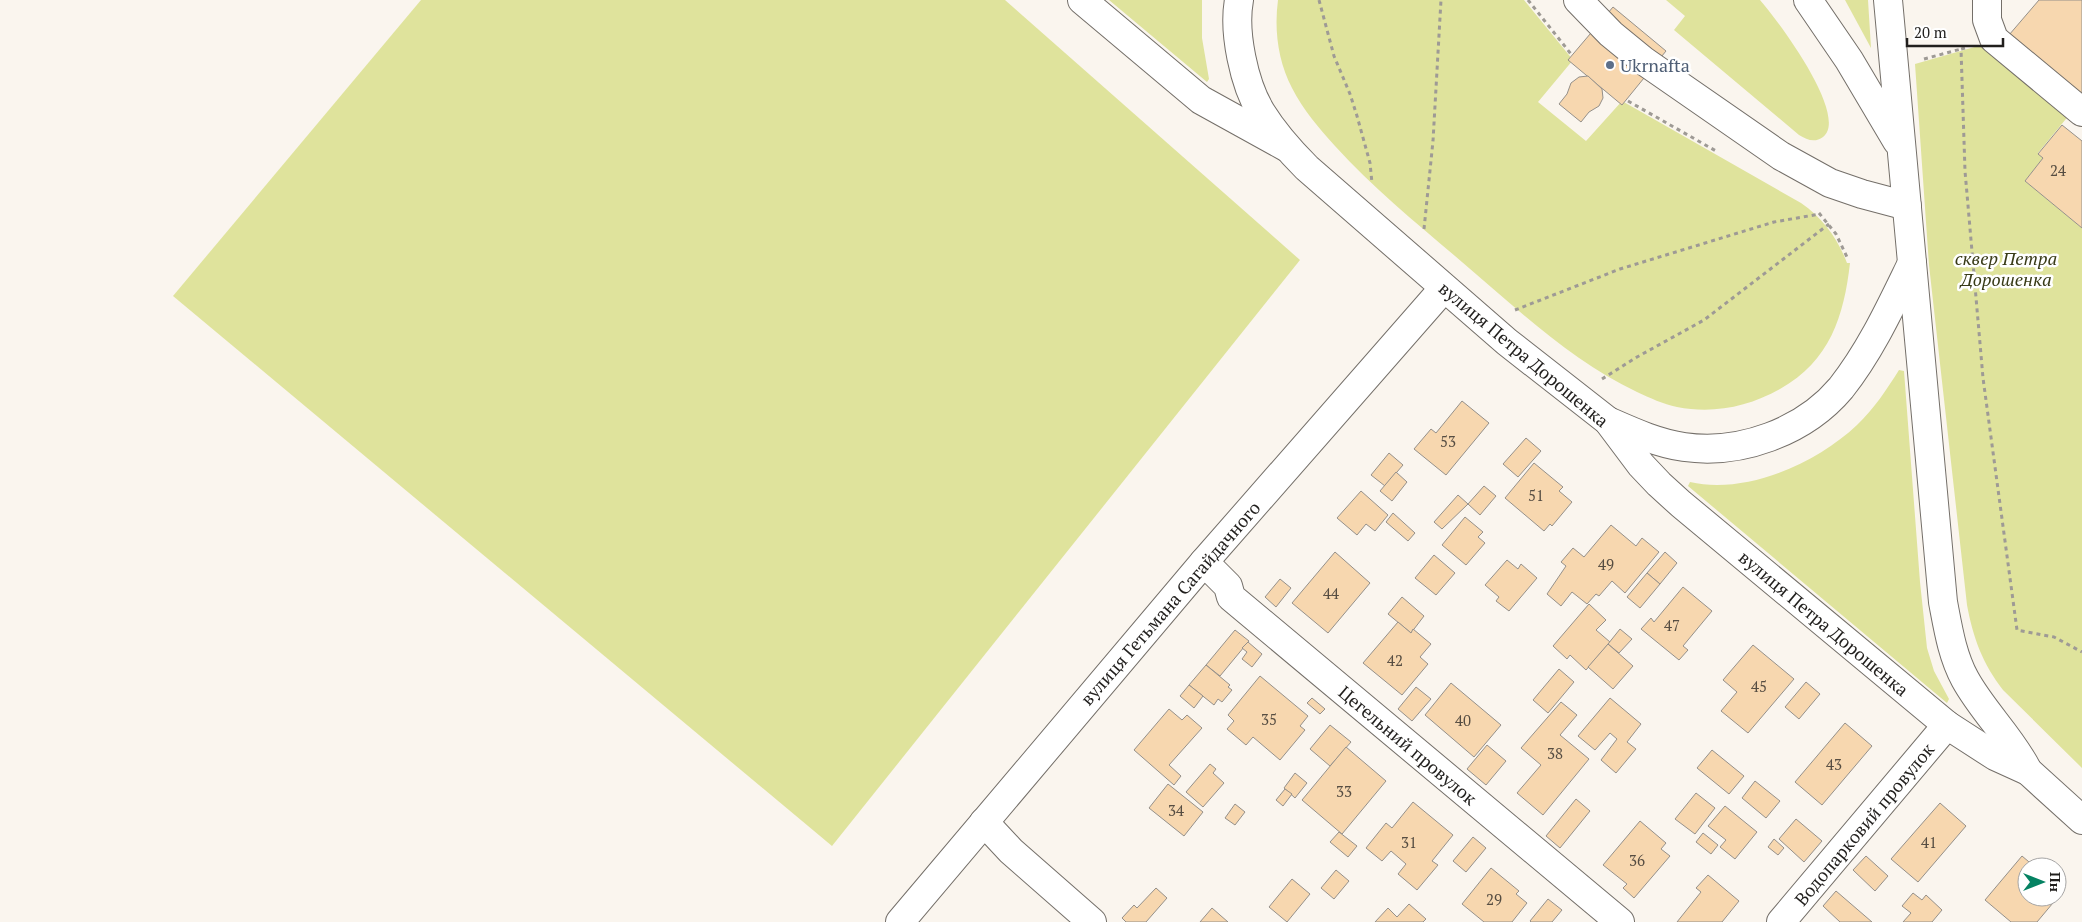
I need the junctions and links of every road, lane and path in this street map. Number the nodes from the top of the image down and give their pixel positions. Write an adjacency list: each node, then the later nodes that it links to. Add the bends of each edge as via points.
1 (1082, 0): 15 (main road, вулиця Петра Дорошенка, via 1201,100)
2 (1239, 0): 15 (main road, via 1237,30 1248,80 1260,110)
3 (1319, 0): 17 (path, via 1334,56 1357,116 1372,170)
4 (1441, 0): 21 (path)
5 (1528, 0): 12 (path)
6 (1578, 0): 18 (main road, via 1638,57 1781,156 1837,186)
7 (1808, 0): 16 (main road, вулиця Петра Дорошенка, via 1849,60)
8 (1888, 0): 16 (main road)
9 (1986, 0): 10 (main road, via 1987,20)
10 (1994, 40): 11 (path); 14 (main road)
11 (1961, 49): 13 (path); 28 (path, via 1965,171 1983,378 2017,630 2054,637)
12 (1572, 54)
13 (1916, 62)
14 (2082, 112)
15 (1286, 147): 23 (main road, вулиця Петра Дорошенка)
16 (1901, 149): 18 (main road, вулиця Петра Дорошенка)
17 (1372, 184)
18 (1907, 206): 22 (main road, вулиця Петра Дорошенка)
19 (1820, 214): 24 (path, via 1774,222 1629,266)
20 (1829, 224): 25 (path, via 1704,320)
21 (1424, 230)
22 (1912, 263): 26 (main road, via 1857,365 1824,405 1802,421 1754,442 1728,448 1705,448 1661,442); 30 (main road, вулиця Петра Дорошенка, via 1943,602 1949,633 1955,659 1965,680 2019,752)
23 (1444, 288): 26 (main road, вулиця Петра Дорошенка); 27 (main road, вулиця Гетьмана Сагайдачного)
24 (1518, 309)
25 (1607, 376)
26 (1608, 421): 29 (main road, вулиця Петра Дорошенка, via 1659,484)
27 (1204, 562): 32 (main road, вулиця Гетьмана Сагайдачного); 35 (main road, Цегельний провулок, via 1228,586 1231,597)
28 (2082, 652)
29 (1947, 725): 30 (main road, вулиця Петра Дорошенка, via 1995,756); 36 (main road, Водопарковий провулок)
30 (2028, 771): 31 (main road, вулиця Петра Дорошенка)
31 (2082, 820)
32 (984, 822): 33 (main road, вулиця Гетьмана Сагайдачного); 34 (main road, via 1011,851)
33 (900, 922)
34 (1092, 922)
35 (1620, 922)
36 (1781, 922)

